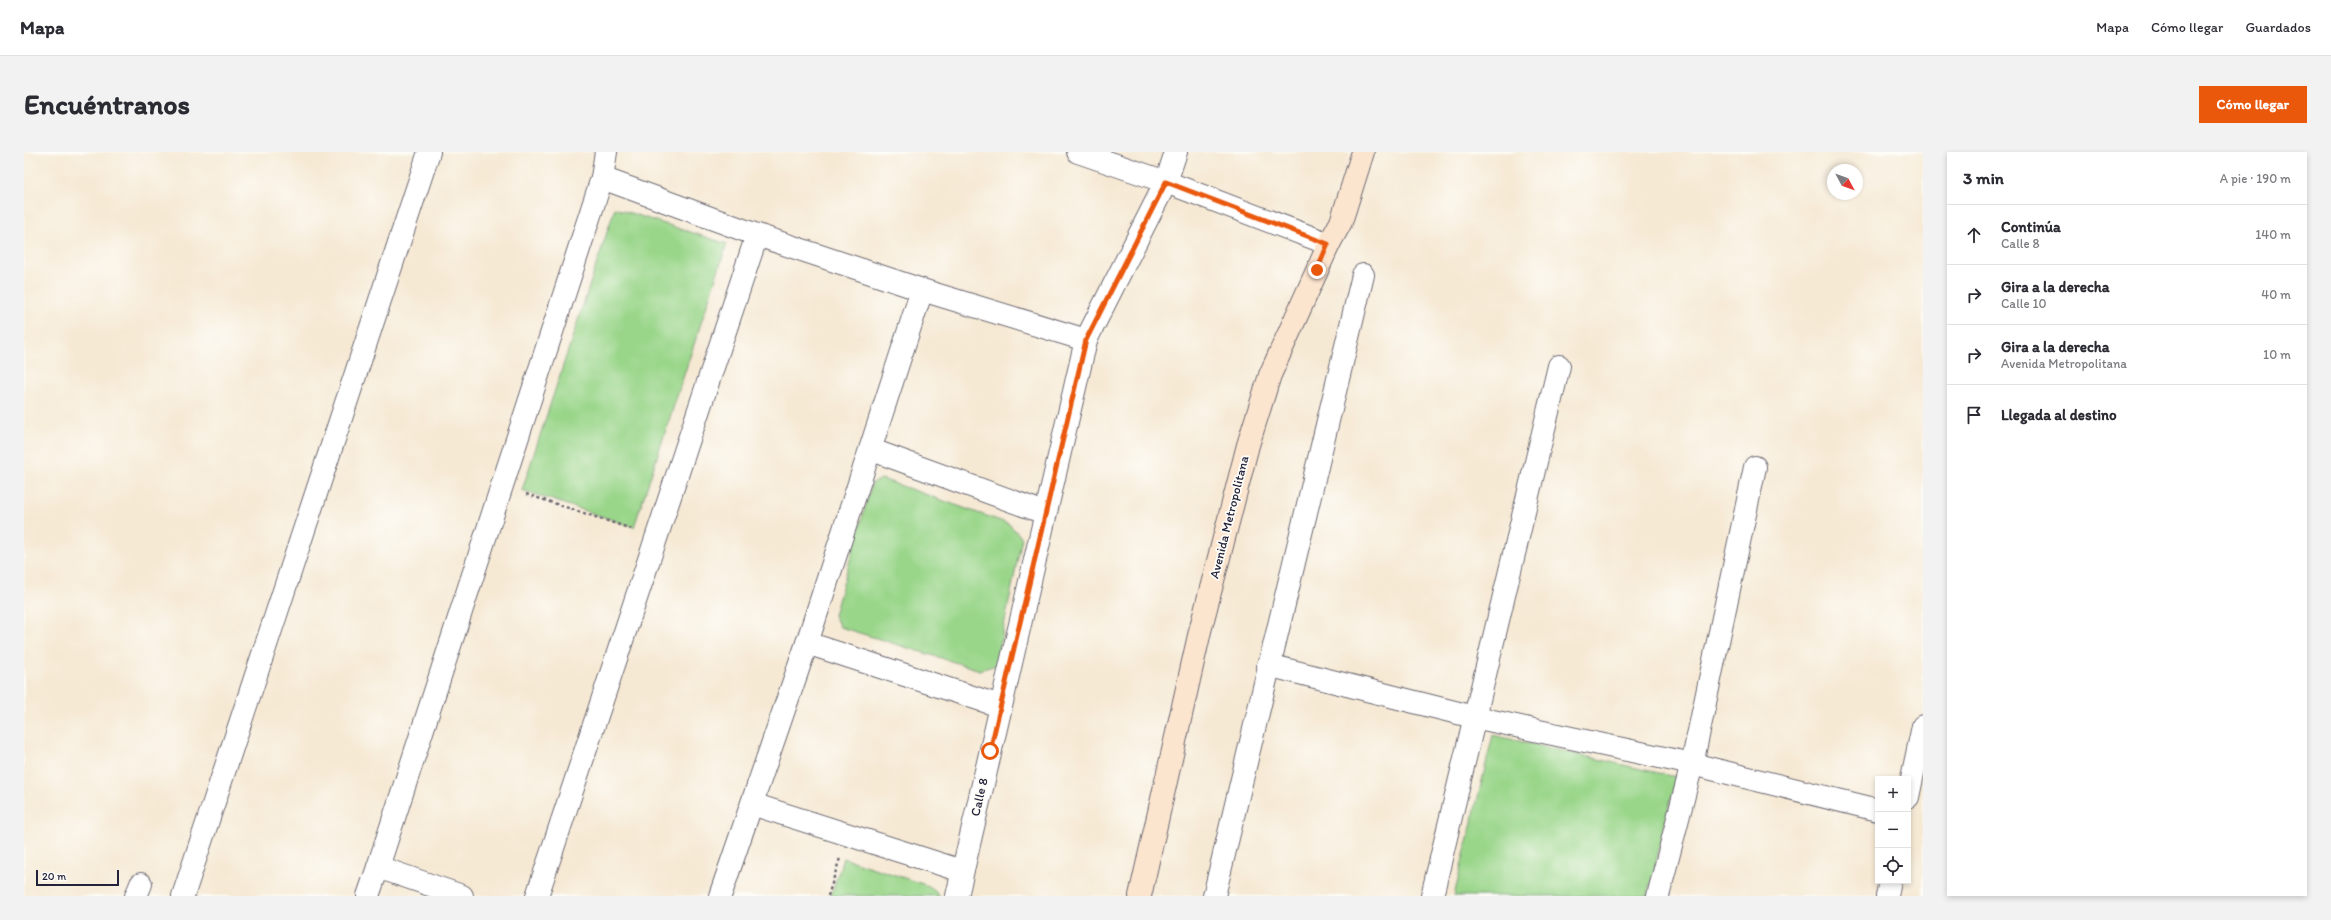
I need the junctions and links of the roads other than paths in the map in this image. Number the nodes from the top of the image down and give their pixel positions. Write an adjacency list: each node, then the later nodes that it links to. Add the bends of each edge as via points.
1 (429, 152): 29 (street)
2 (606, 152): 6 (street)
3 (1078, 152): 7 (street)
4 (1176, 152): 7 (street, Calle 8)
5 (1363, 152): 9 (street, Avenida Metropolitana, via 1341,222)
6 (602, 178): 8 (street); 26 (street)
7 (1166, 182): 9 (street); 12 (street, Calle 8)
8 (757, 235): 11 (street); 32 (street)
9 (1328, 244): 35 (street, Avenida Metropolitana, via 1270,375 1248,445 1200,631)
10 (1363, 275): 18 (street)
11 (922, 290): 12 (street); 14 (street)
12 (1086, 340): 16 (street, Calle 8)
13 (1560, 366): 20 (street)
14 (872, 450): 16 (street); 17 (street)
15 (1756, 467): 22 (street)
16 (1045, 513): 19 (street, Calle 8)
17 (807, 643): 19 (street); 24 (street)
18 (1268, 665): 20 (street); 36 (street)
19 (1000, 706): 27 (street, Calle 8)
20 (1474, 717): 22 (street); 37 (street)
21 (1923, 726): 23 (street)
22 (1692, 764): 25 (street); 38 (street)
23 (1911, 784)
24 (752, 804): 27 (street); 33 (street)
25 (1875, 809)
26 (378, 867): 30 (street); 31 (street)
27 (962, 871): 34 (street, Calle 8)
28 (1889, 884): 39 (street)
29 (183, 896)
30 (368, 896)
31 (462, 896)
32 (537, 896)
33 (720, 896)
34 (957, 896)
35 (1140, 896)
36 (1214, 896)
37 (1432, 896)
38 (1658, 896)
39 (1887, 896)

